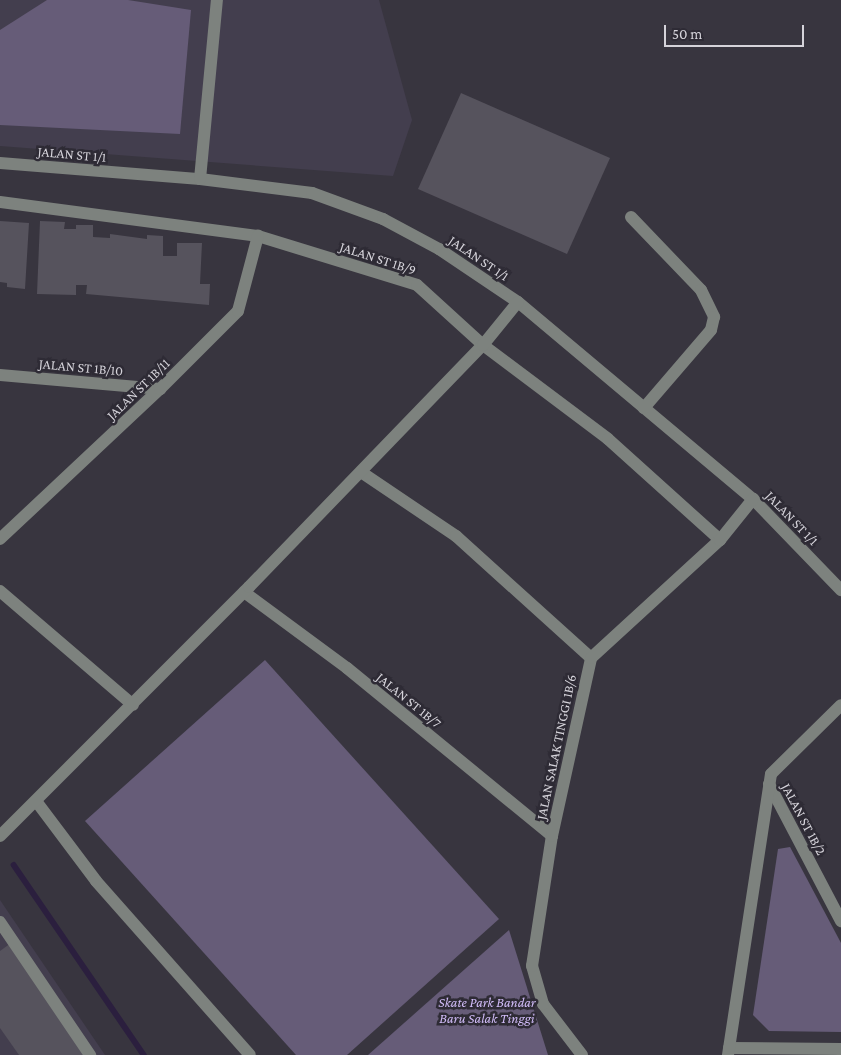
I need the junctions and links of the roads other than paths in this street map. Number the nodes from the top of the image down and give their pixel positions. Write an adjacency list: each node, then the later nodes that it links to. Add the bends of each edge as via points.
1 (217, 0): 3 (street)
2 (0, 163): 3 (street, JALAN ST 1/1)
3 (200, 179): 7 (street, JALAN ST 1/1, via 312,192 384,219 439,249)
4 (0, 202): 6 (street, JALAN ST 1B/9)
5 (631, 217): 11 (street, via 701,290 714,317 711,330)
6 (258, 236): 8 (street, JALAN ST 1B/9, via 417,285); 10 (street, JALAN ST 1B/11, via 238,311)
7 (518, 302): 8 (street); 11 (street, JALAN ST 1/1)
8 (483, 345): 12 (street); 15 (street, JALAN ST 1B/9, via 608,439)
9 (0, 375): 10 (street, JALAN ST 1B/10)
10 (160, 389): 14 (street, JALAN ST 1B/11)
11 (644, 408): 13 (street, JALAN ST 1/1)
12 (361, 472): 18 (street); 19 (street, via 456,536)
13 (753, 498): 15 (street); 16 (street, JALAN ST 1/1)
14 (0, 540)
15 (720, 540): 19 (street)
16 (841, 590)
17 (0, 591): 21 (street)
18 (244, 592): 21 (street); 25 (street, JALAN ST 1B/7, via 347,668)
19 (591, 658): 25 (street, JALAN SALAK TINGGI 1B/6)
20 (841, 704): 22 (street, via 770,774)
21 (133, 705): 23 (street)
22 (769, 784): 26 (street, JALAN ST 1B/2); 29 (street)
23 (36, 801): 24 (street); 31 (street, via 96,881)
24 (0, 836)
25 (552, 836): 32 (street, JALAN SALAK TINGGI 1B/6, via 532,966 543,1004)
26 (841, 921)
27 (0, 922): 30 (street)
28 (841, 1049): 29 (street)
29 (729, 1052)
30 (90, 1055)
31 (250, 1055)
32 (582, 1055)

